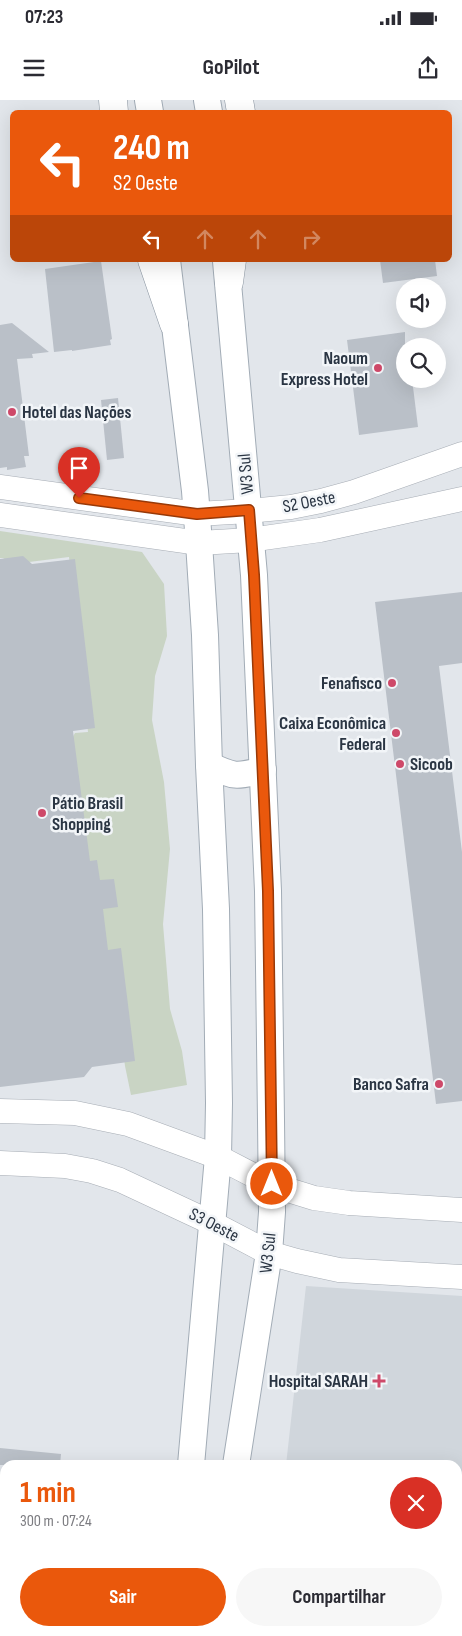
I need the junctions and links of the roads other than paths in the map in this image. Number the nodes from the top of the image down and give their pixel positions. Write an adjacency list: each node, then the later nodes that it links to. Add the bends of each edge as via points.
1 (153, 262): 4 (highway)
2 (167, 262): 4 (main road)
3 (229, 267): 8 (main road, W3 Sul)
4 (174, 324): 9 (main road)
5 (462, 454): 8 (main road, S2 Oeste, via 337,497 292,507)
6 (0, 487): 9 (main road, S2 Oeste)
7 (462, 499): 11 (main road, S2 Oeste, via 320,530)
8 (249, 510): 9 (main road, S2 Oeste); 11 (main road, W3 Sul)
9 (197, 514): 12 (main road)
10 (0, 515): 12 (main road, S2 Oeste)
11 (250, 540): 12 (main road, S2 Oeste); 14 (main road, W3 Sul)
12 (199, 543): 13 (main road)
13 (209, 765): 14 (main road, via 240,776); 16 (main road, via 216,918)
14 (263, 770): 18 (main road, W3 Sul)
15 (0, 1112): 16 (main road, via 75,1113 128,1124)
16 (218, 1157): 18 (main road); 20 (main road)
17 (0, 1163): 20 (main road, S3 Oeste, via 65,1166 92,1171 120,1180)
18 (272, 1184): 19 (main road, via 314,1198 350,1203); 21 (main road, W3 Sul)
19 (462, 1210)
20 (212, 1223): 21 (main road, S3 Oeste); 23 (main road)
21 (269, 1254): 22 (main road, S3 Oeste, via 339,1270); 24 (main road, W3 Sul)
22 (462, 1277)
23 (191, 1460)
24 (237, 1460)

